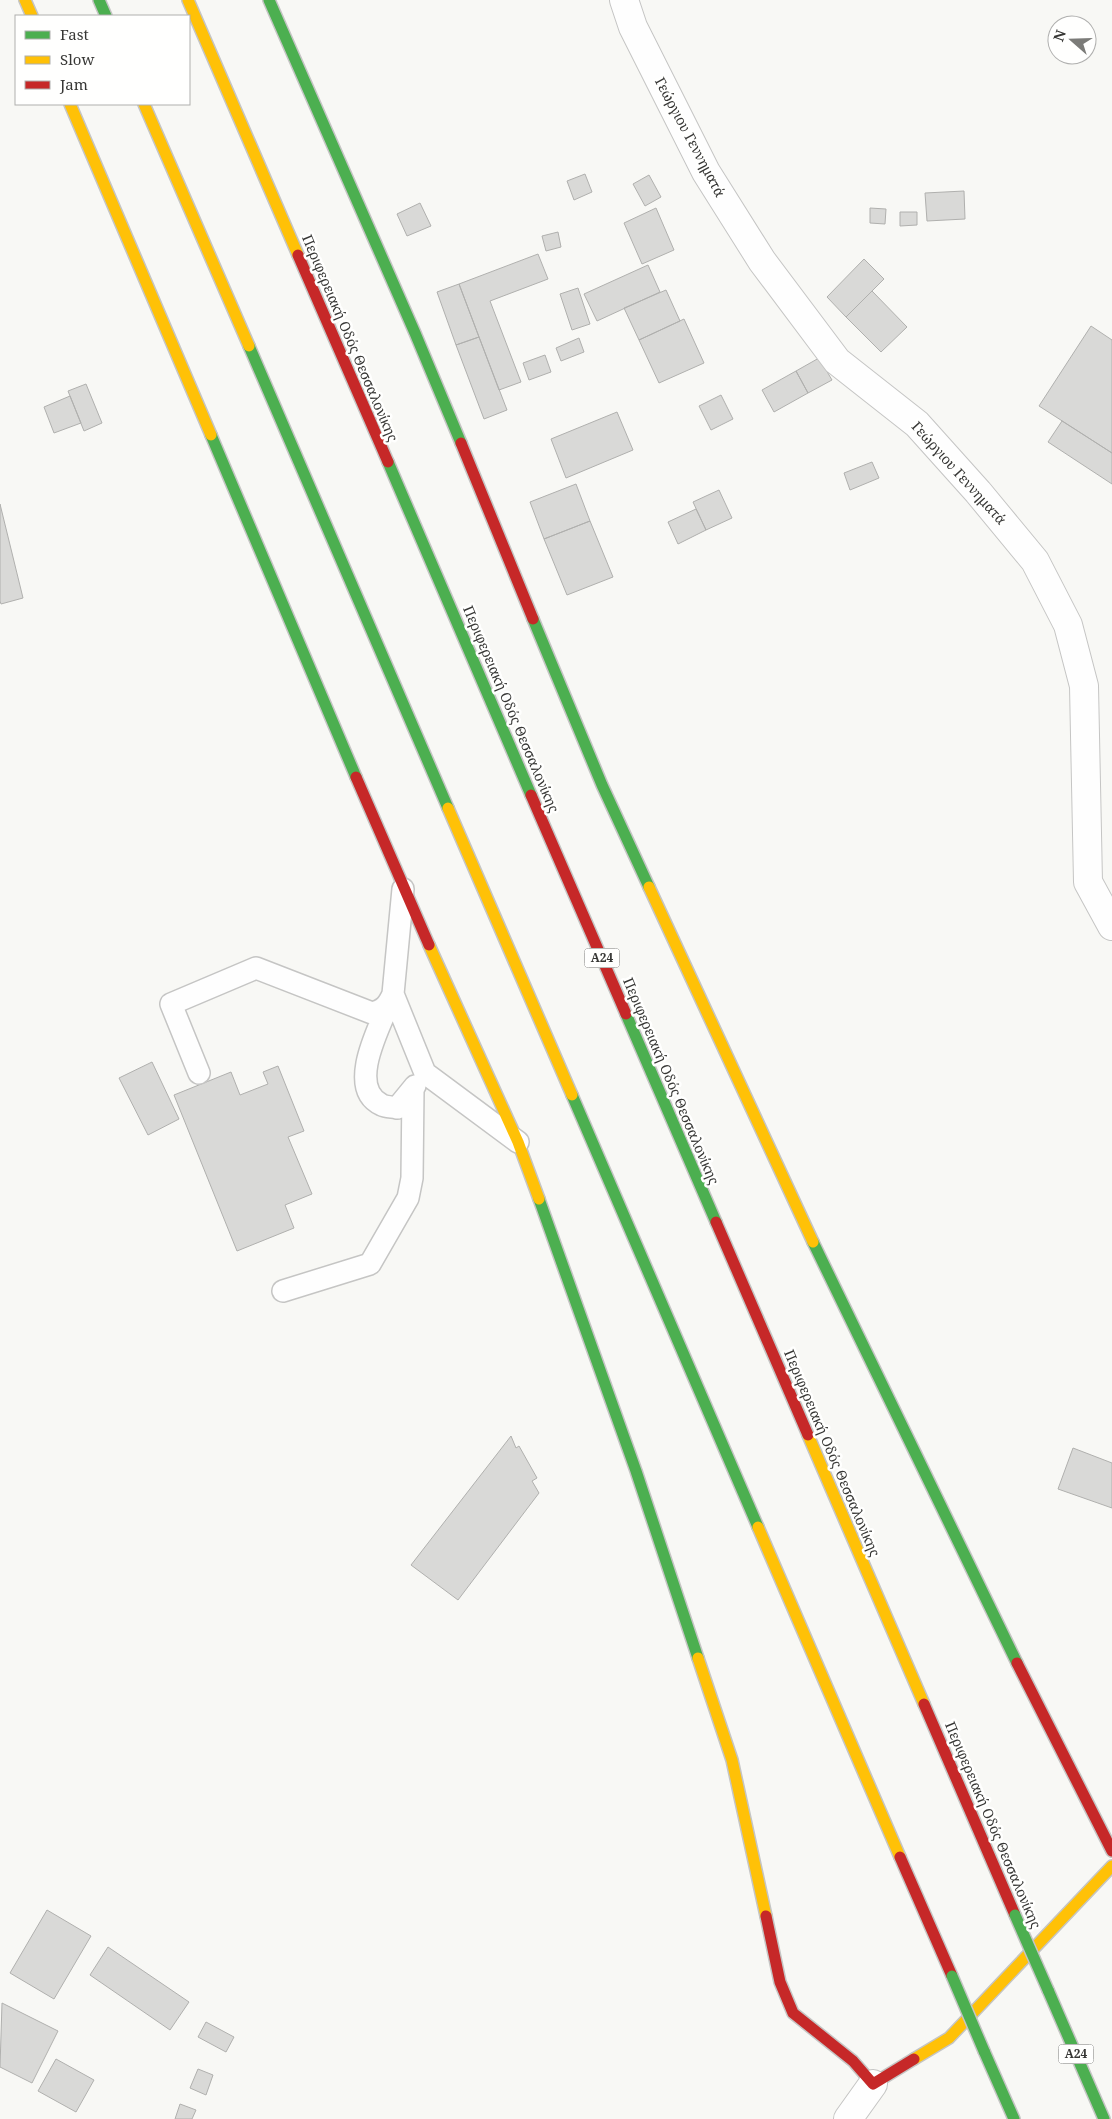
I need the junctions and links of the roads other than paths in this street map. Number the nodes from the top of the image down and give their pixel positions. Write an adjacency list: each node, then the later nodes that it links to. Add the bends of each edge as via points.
1 (25, 0): 6 (main road)
2 (99, 0): 7 (main road)
3 (188, 0): 22 (main road, Περιφερειακή Οδός Θεσσαλονίκης / Α24, bridge)
4 (269, 0): 17 (main road, via 415,333 602,785 808,1233)
5 (624, 0): 11 (street, Γεώργιου Γεννηματά, via 633,27 706,172 762,261 837,360 917,424 1035,561 1068,625 1084,686 1088,882)
6 (32, 15)
7 (106, 15)
8 (70, 105): 10 (main road)
9 (144, 105): 21 (main road, bridge)
10 (403, 888): 12 (lane); 15 (main road)
11 (1112, 926)
12 (393, 994): 13 (lane, via 382,1010 372,1013 256,968 171,1004); 14 (lane); 14 (lane, via 364,1070 365,1083 370,1096 382,1105 397,1108)
13 (199, 1073)
14 (419, 1081): 15 (lane); 16 (lane, via 408,1198 370,1264)
15 (518, 1142): 19 (main road, via 636,1471 732,1760 780,1982 793,2013 831,2041)
16 (283, 1291)
17 (1112, 1851)
18 (1112, 1866): 19 (main road, via 949,2038)
19 (872, 2084): 20 (street)
20 (848, 2119)
21 (1014, 2119)
22 (1104, 2119)

